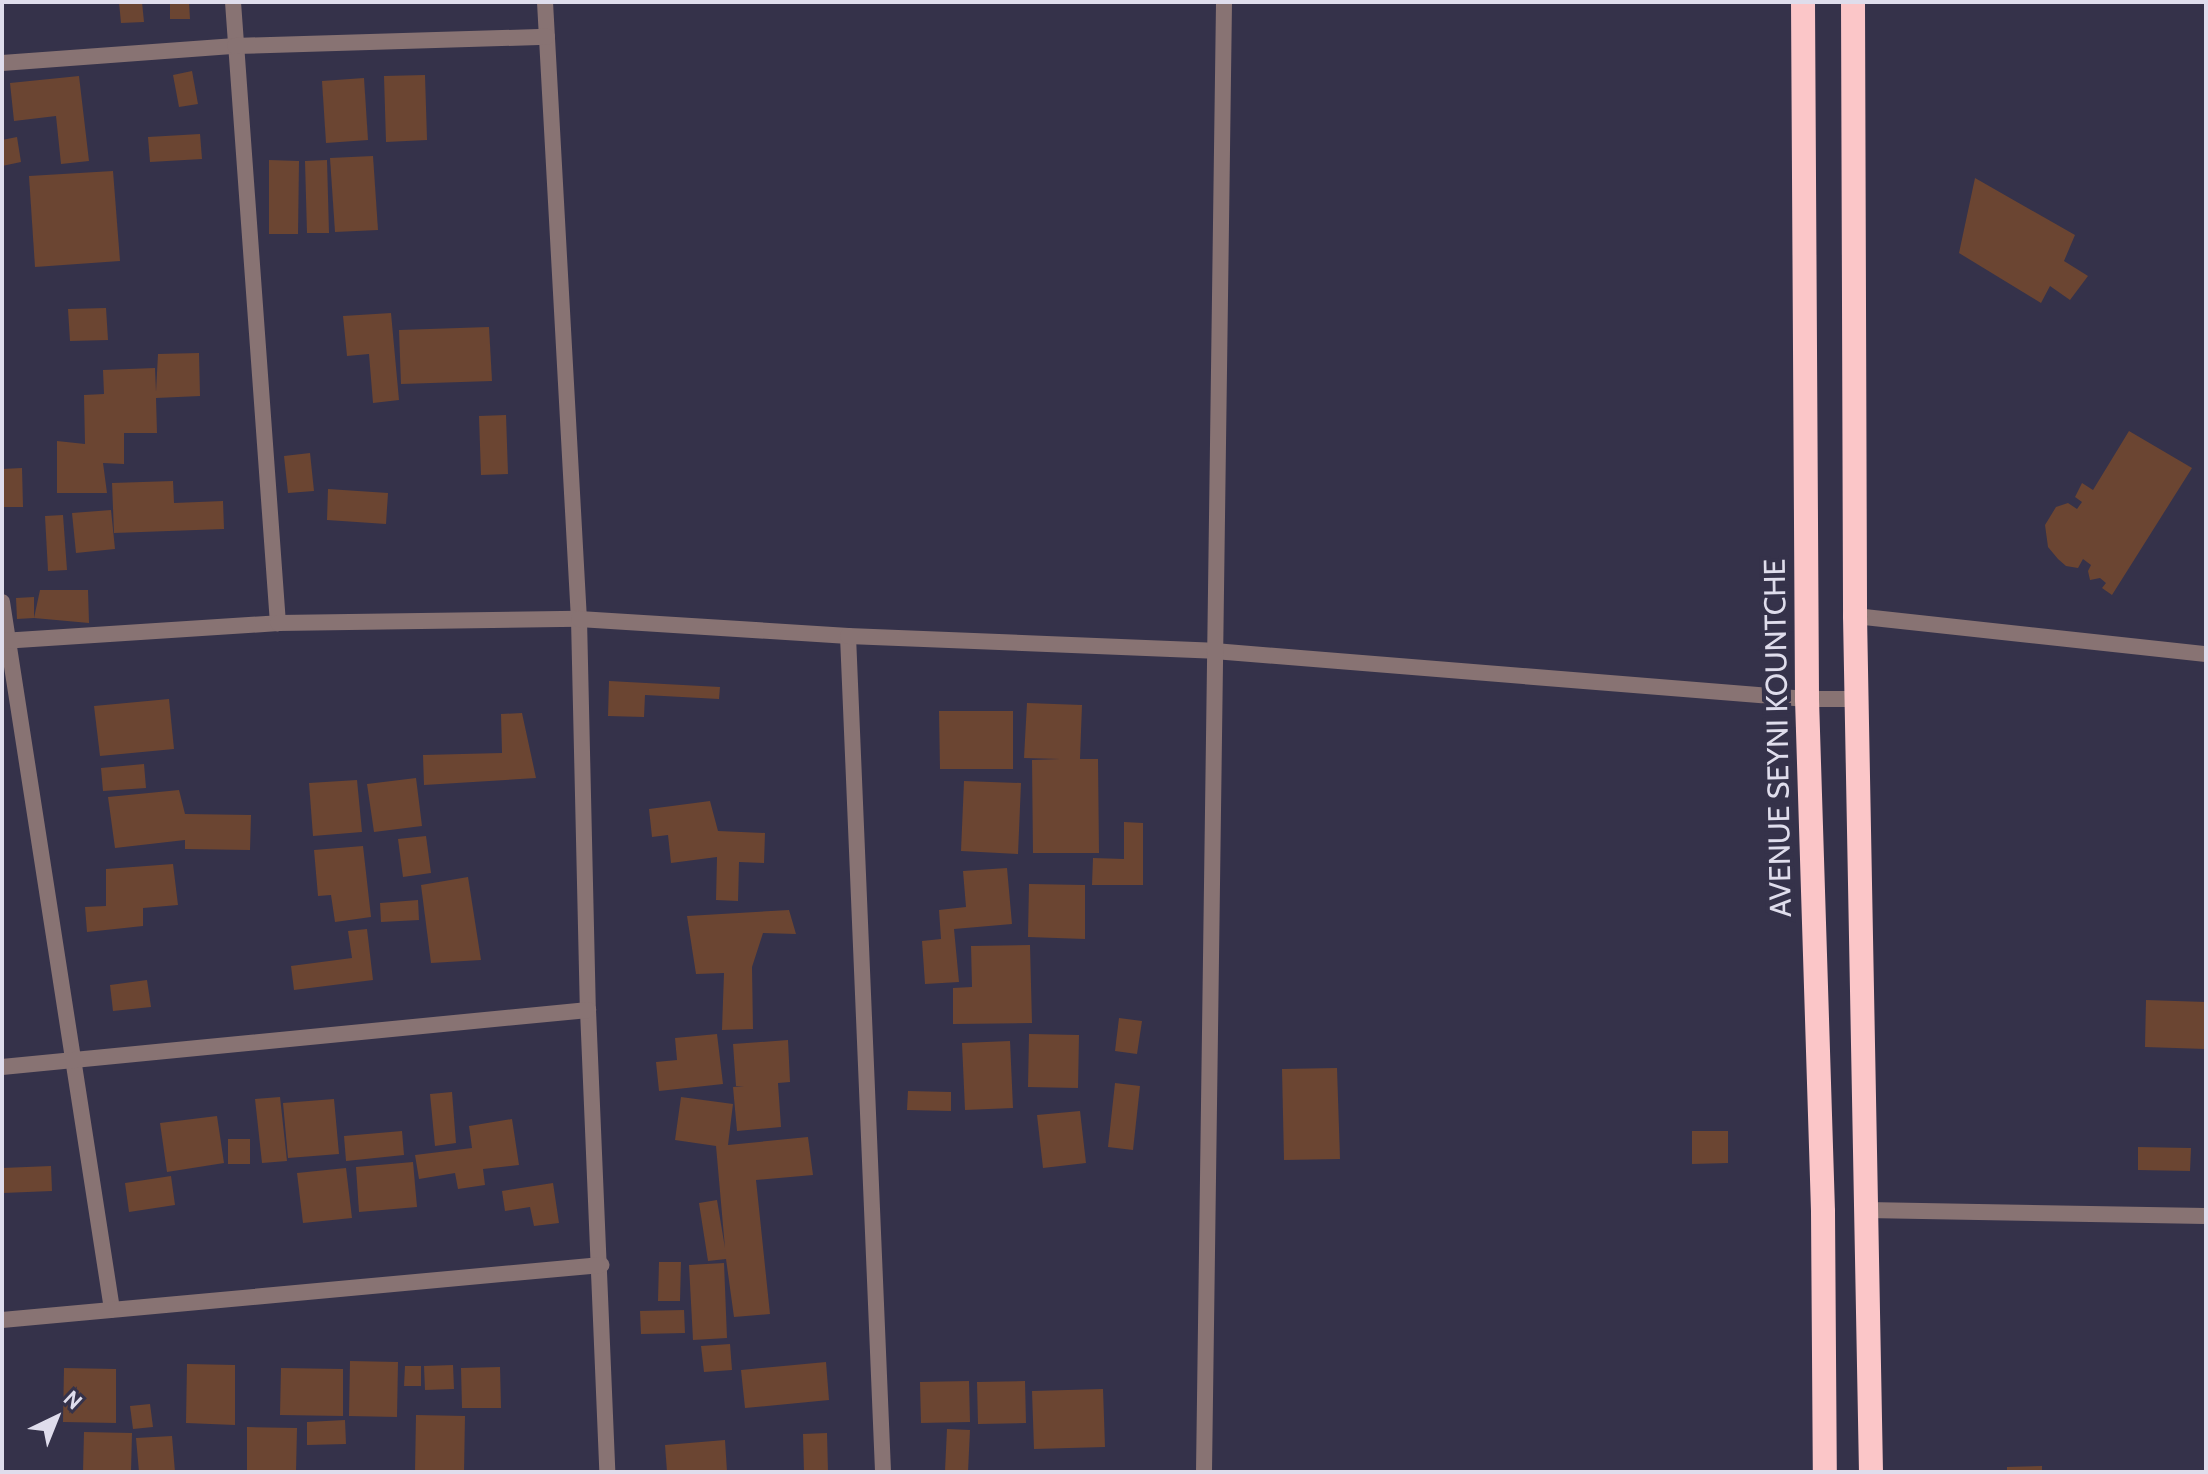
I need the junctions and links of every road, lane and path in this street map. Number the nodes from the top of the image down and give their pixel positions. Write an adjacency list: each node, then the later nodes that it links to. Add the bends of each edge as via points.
1 (233, 2): 7 (street)
2 (545, 2): 6 (street)
3 (1224, 2): 15 (street)
4 (1803, 2): 17 (highway, AVENUE SEYNI KOUNTCHE)
5 (1853, 2): 10 (highway)
6 (547, 37): 7 (street); 11 (street)
7 (235, 46): 8 (street); 12 (street)
8 (2, 63)
9 (2, 602): 14 (street)
10 (1855, 616): 16 (street); 18 (highway)
11 (579, 619): 12 (street); 13 (street); 19 (street)
12 (278, 623): 14 (street)
13 (848, 636): 15 (street); 28 (street)
14 (4, 641): 20 (street)
15 (1214, 651): 17 (street); 29 (street)
16 (2206, 654)
17 (1807, 699): 18 (street); 30 (highway, AVENUE SEYNI KOUNTCHE, via 1823,1212)
18 (1857, 699): 22 (highway)
19 (588, 1010): 20 (street); 24 (street)
20 (74, 1060): 21 (street); 25 (street)
21 (2, 1067)
22 (1866, 1210): 23 (street); 31 (highway)
23 (2206, 1216)
24 (601, 1265): 25 (street); 27 (street)
25 (112, 1309): 26 (street)
26 (2, 1320)
27 (607, 1472)
28 (883, 1472)
29 (1204, 1472)
30 (1825, 1472)
31 (1871, 1472)

